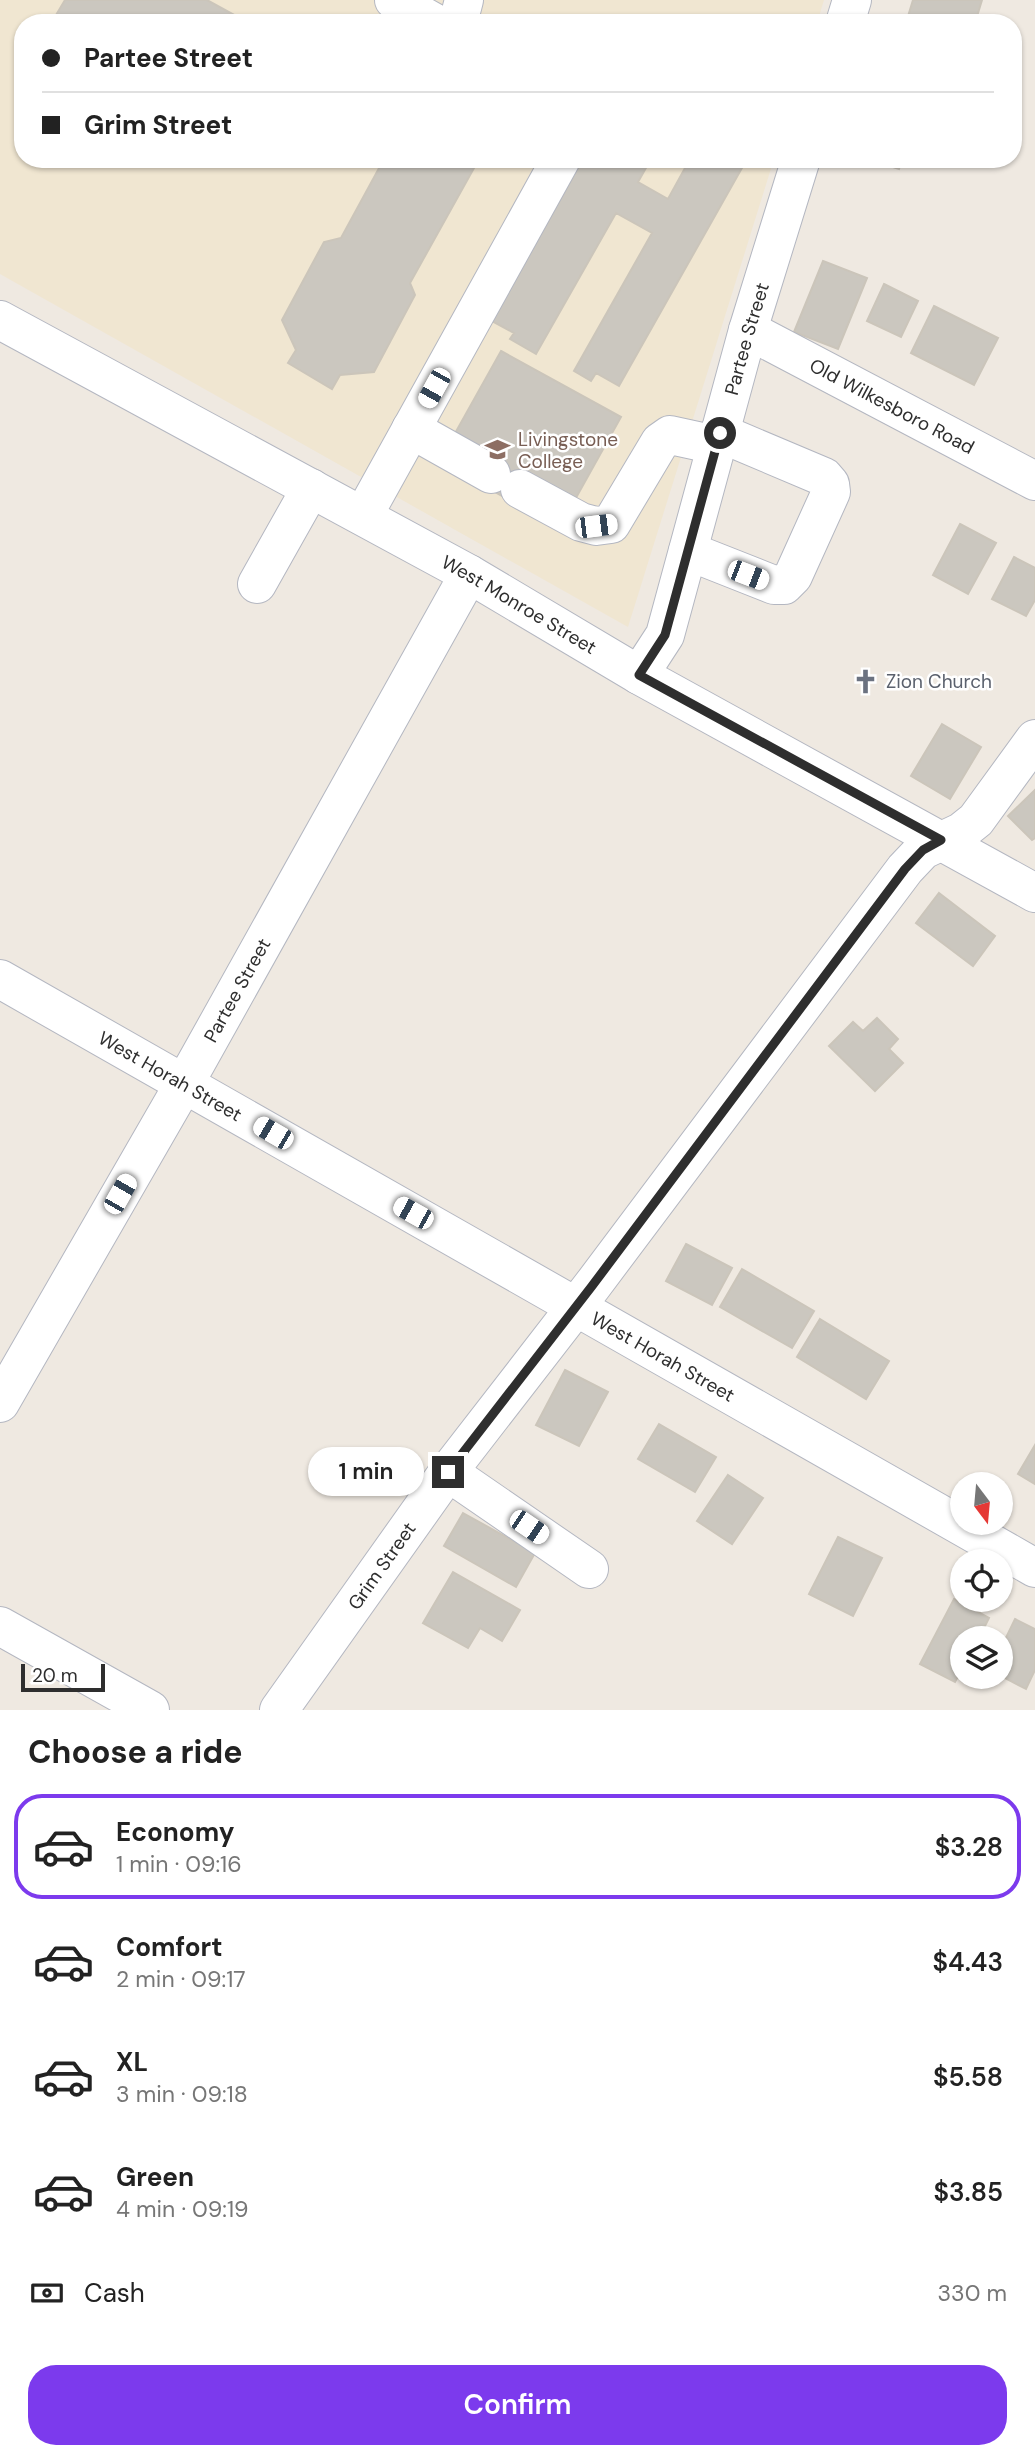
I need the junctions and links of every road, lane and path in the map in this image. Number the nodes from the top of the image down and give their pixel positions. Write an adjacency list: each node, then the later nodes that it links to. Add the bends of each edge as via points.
1 (394, 0): 2 (street)
2 (419, 14)
3 (556, 168): 7 (street)
4 (798, 168): 6 (street, Partee Street)
5 (0, 320): 10 (street, West Monroe Street)
6 (748, 330): 8 (street, Partee Street); 9 (street, Old Wilkesboro Road)
7 (411, 429): 8 (street, via 596,526 611,524 660,442 670,435); 11 (street)
8 (718, 439): 12 (street, Partee Street); 12 (street, via 824,477 831,492 793,576 784,585)
9 (1035, 481)
10 (311, 488): 11 (street, West Monroe Street); 14 (street)
11 (363, 516): 13 (street, West Monroe Street)
12 (688, 551): 15 (street, Partee Street, via 665,635)
13 (470, 574): 15 (street, West Monroe Street); 20 (street, Partee Street)
14 (257, 584)
15 (639, 675): 17 (street, West Monroe Street)
16 (1035, 739): 17 (street, Grim Street, via 976,820)
17 (941, 840): 18 (street, West Monroe Street); 21 (street, Grim Street, via 923,850 905,869)
18 (1035, 893)
19 (0, 979): 20 (street, West Horah Street)
20 (184, 1083): 21 (street, West Horah Street); 22 (street, Partee Street)
21 (576, 1306): 23 (street, Grim Street); 24 (street, West Horah Street)
22 (0, 1403)
23 (448, 1472): 25 (street); 28 (street, Grim Street)
24 (1035, 1568)
25 (589, 1569)
26 (0, 1626): 27 (street)
27 (150, 1710)
28 (279, 1710)

